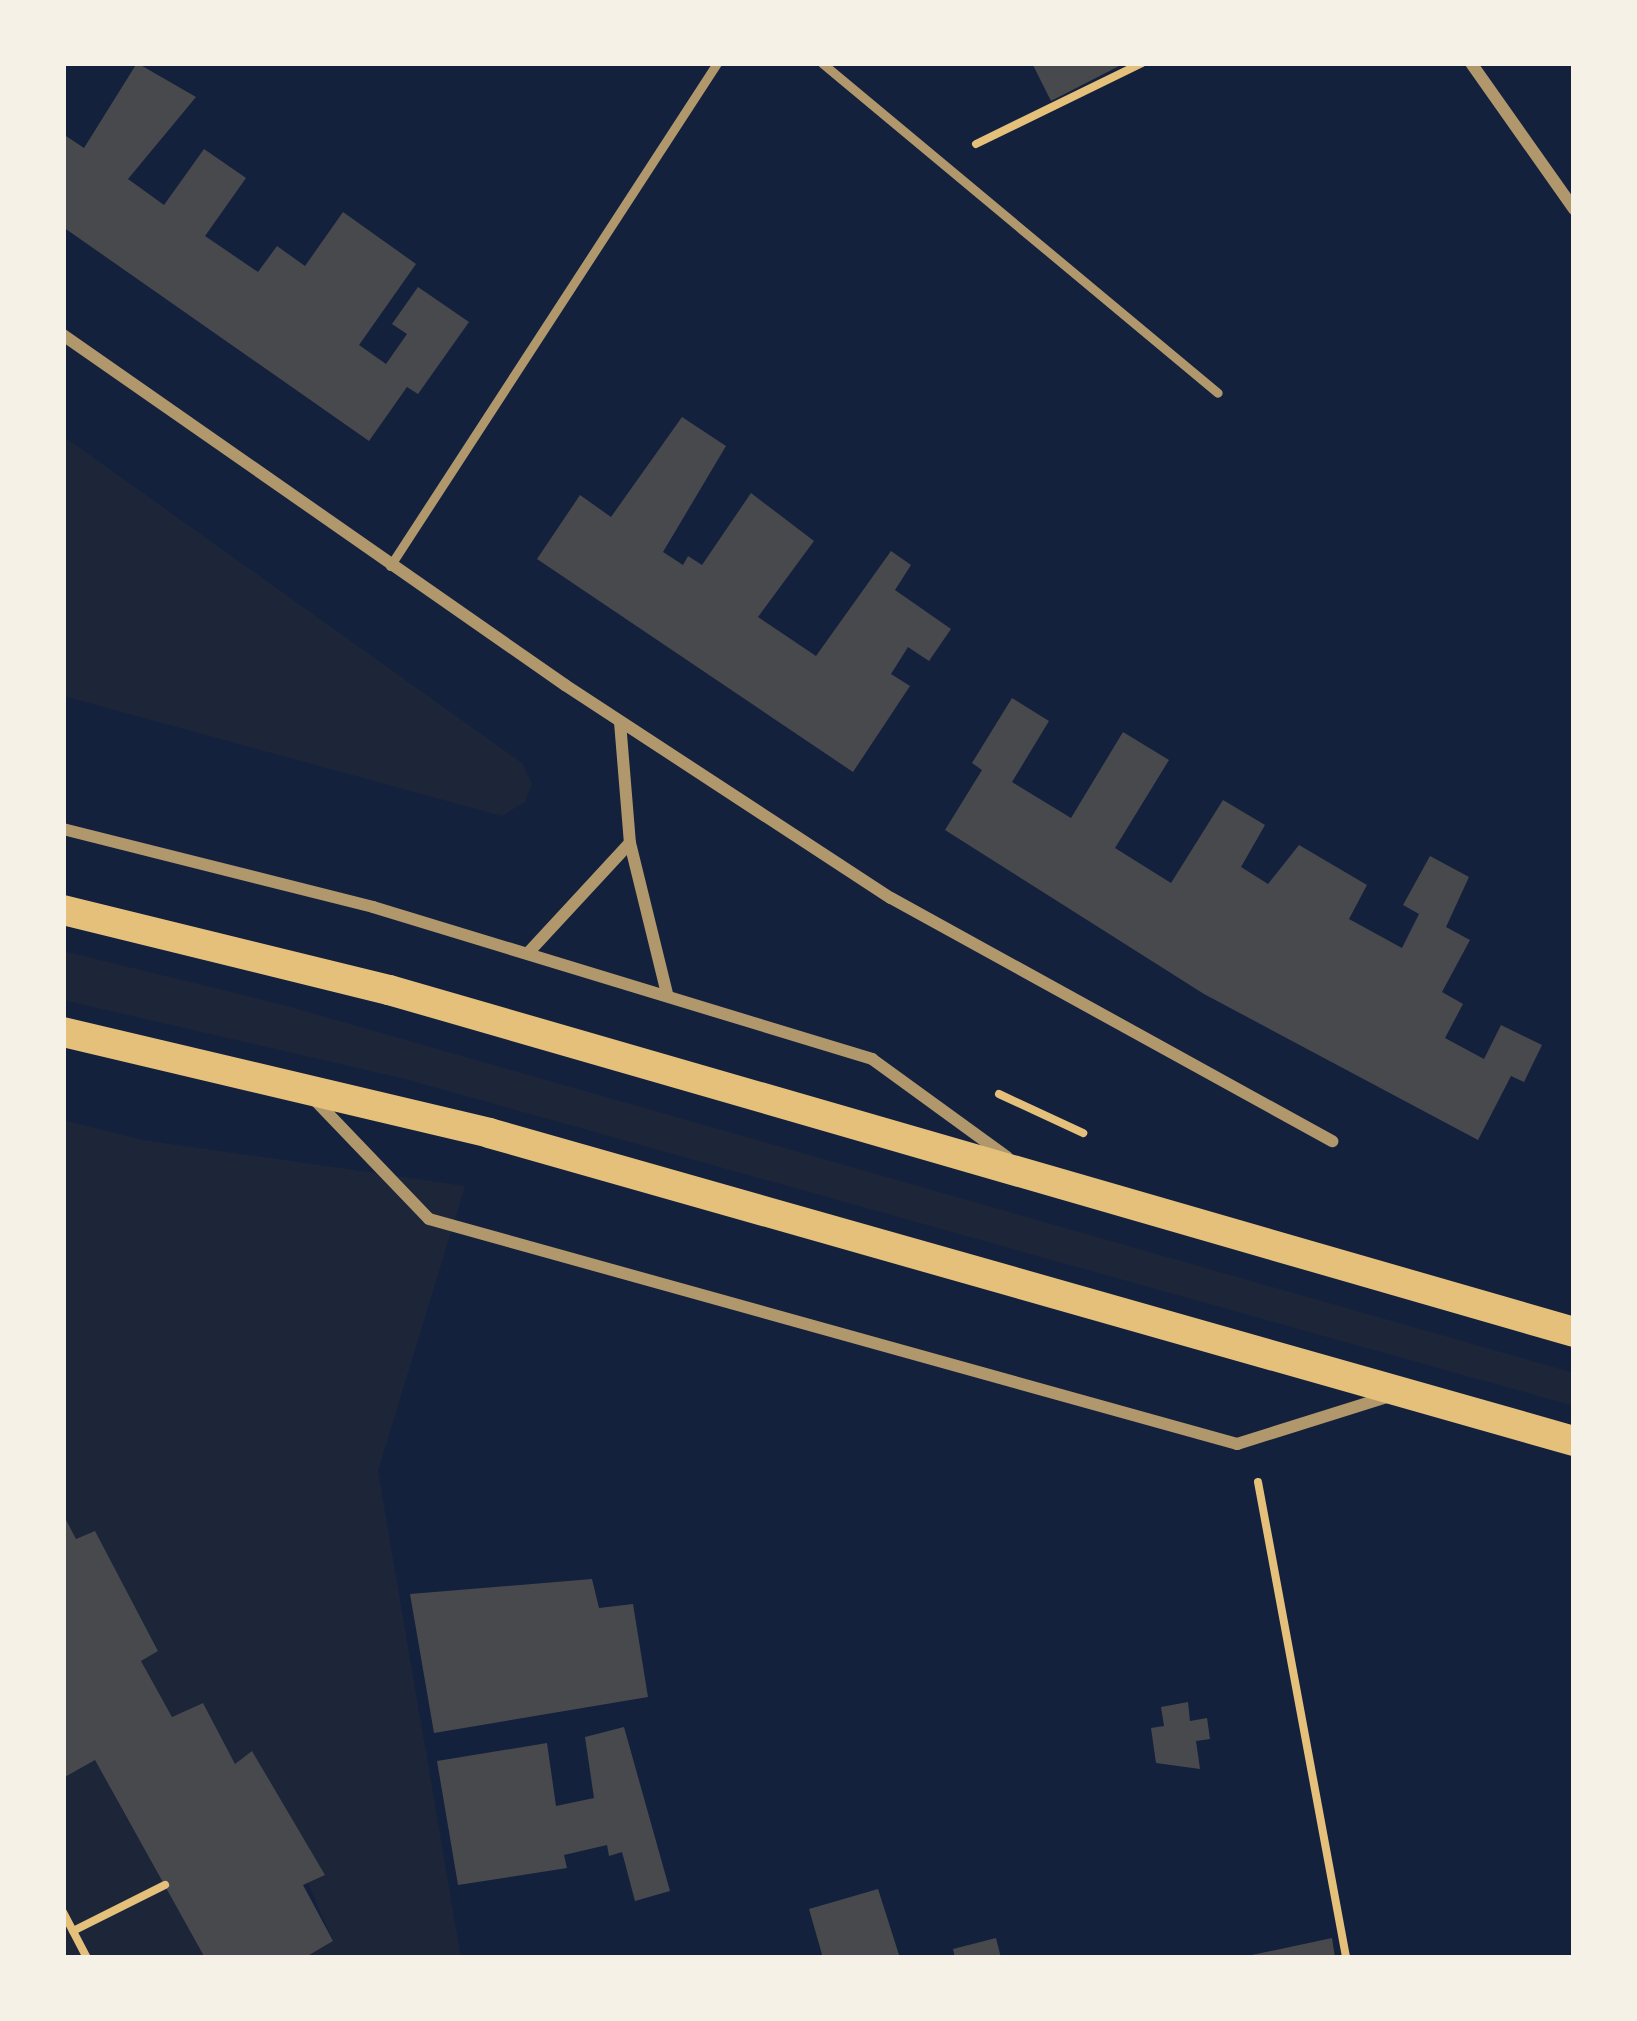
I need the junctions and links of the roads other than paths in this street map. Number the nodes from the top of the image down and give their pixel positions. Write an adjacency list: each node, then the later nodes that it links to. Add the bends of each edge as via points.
1 (717, 63): 7 (lane)
2 (822, 63): 6 (lane)
3 (1471, 63): 4 (street)
4 (1574, 209)
5 (63, 335): 7 (street)
6 (1218, 393)
7 (390, 566): 8 (street)
8 (620, 722): 10 (street); 16 (street, via 891,898)
9 (63, 829): 12 (street)
10 (630, 843): 12 (street); 13 (street)
11 (63, 910): 17 (main road, via 389,990)
12 (528, 953): 13 (street)
13 (668, 994): 17 (street, via 872,1059)
14 (63, 1032): 15 (main road)
15 (301, 1085): 19 (main road); 19 (street, via 429,1219 1237,1444)
16 (1332, 1141)
17 (1023, 1169): 18 (main road)
18 (1574, 1333)
19 (1401, 1392): 20 (main road)
20 (1574, 1441)

